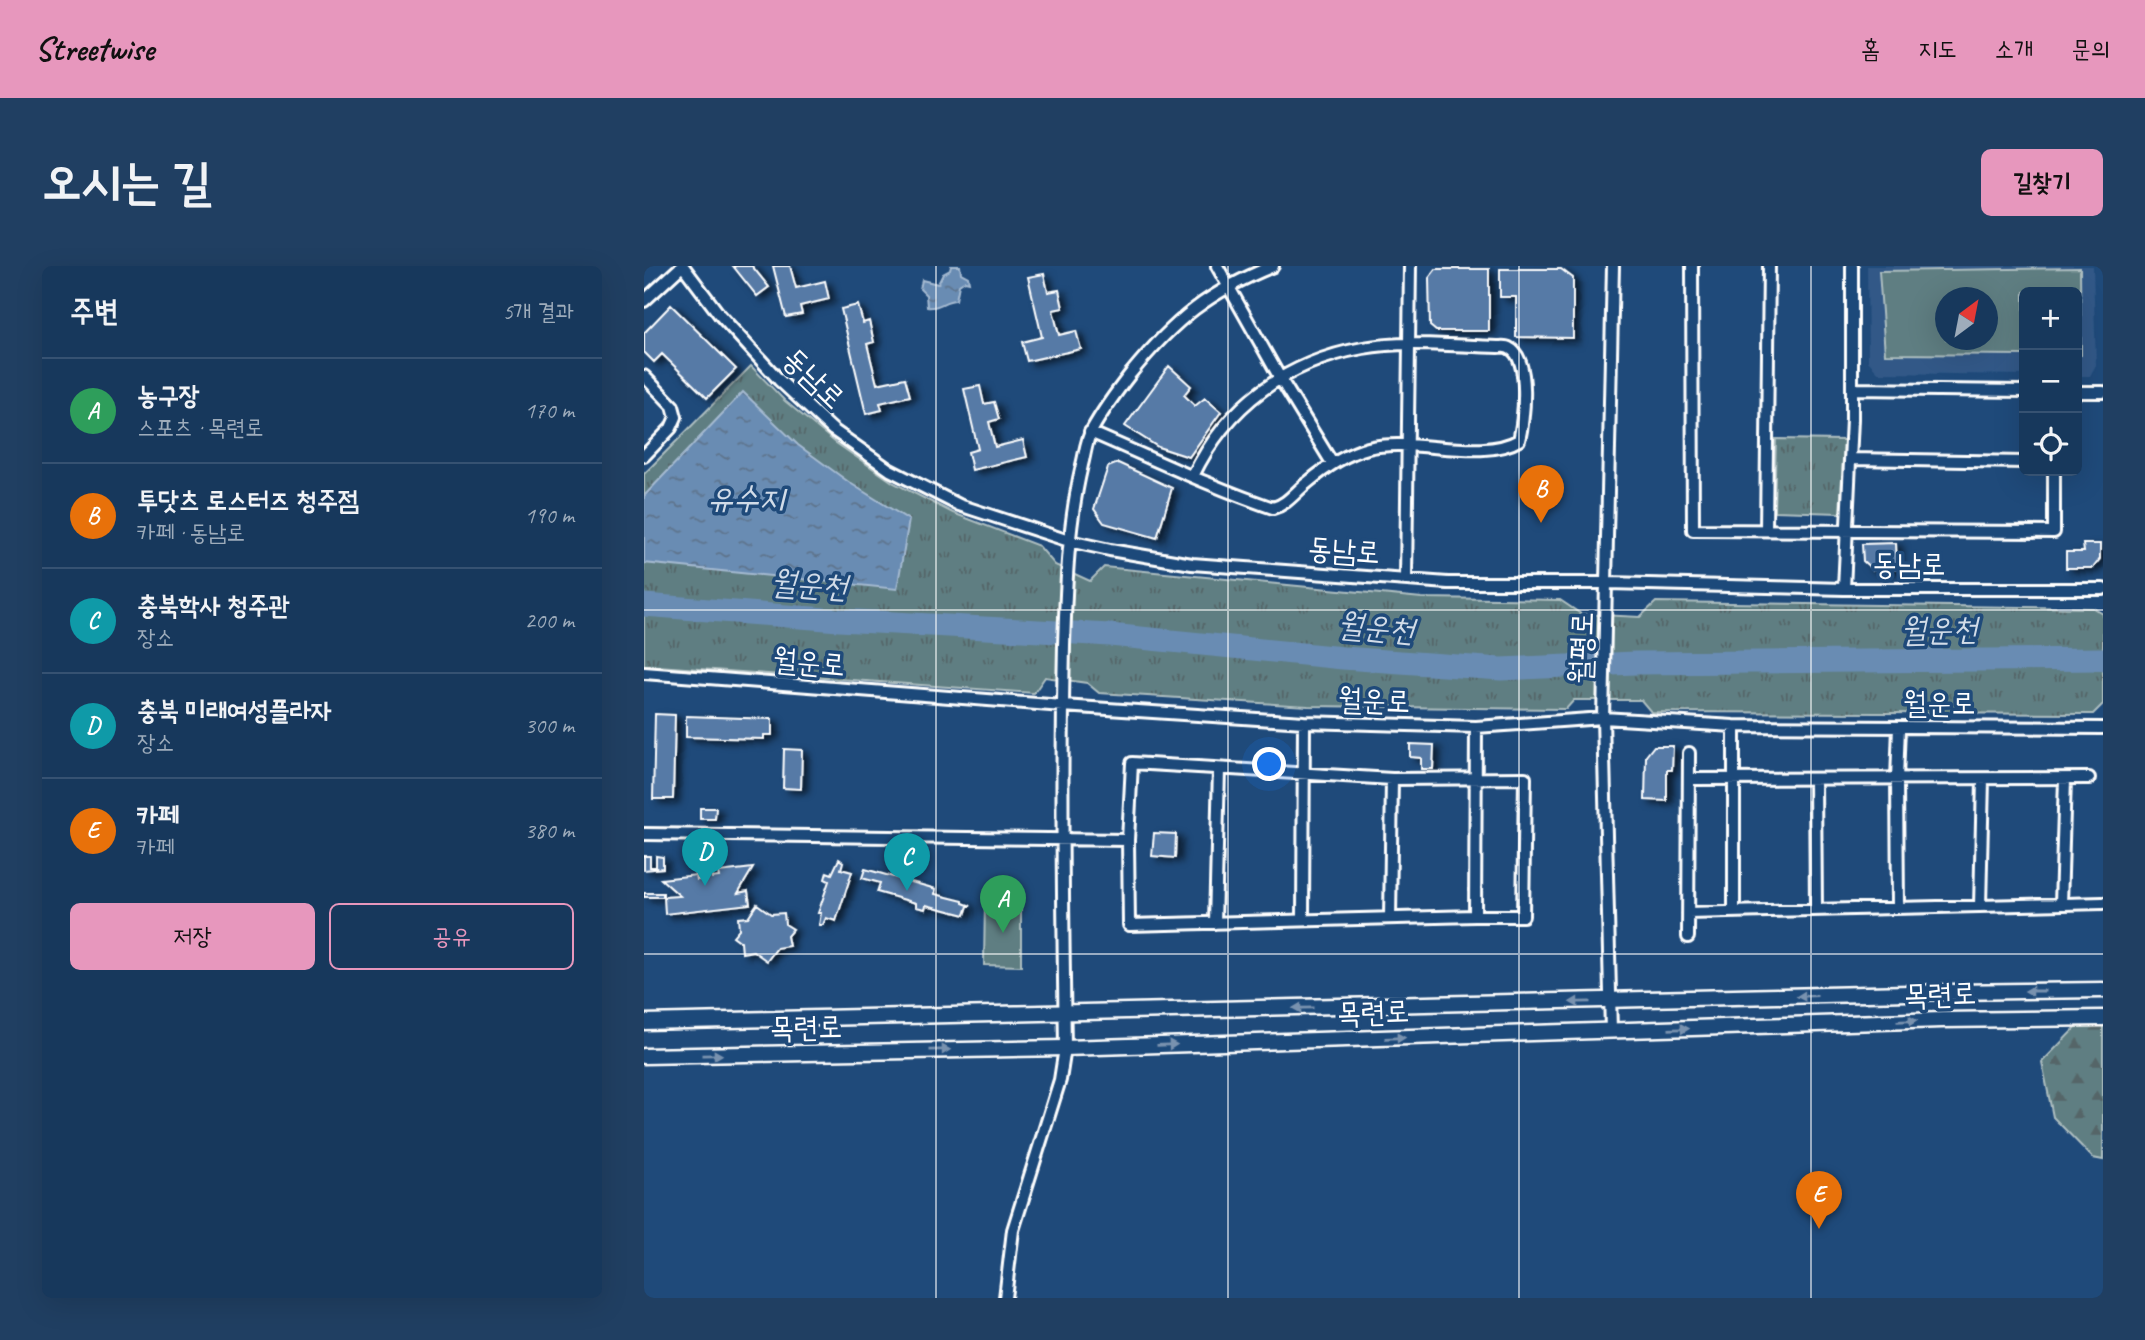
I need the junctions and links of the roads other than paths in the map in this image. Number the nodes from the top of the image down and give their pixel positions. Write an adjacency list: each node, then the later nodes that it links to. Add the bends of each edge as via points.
1 (682, 266): 10 (street); 28 (street, 동남로, via 779,380 833,430 890,470 958,505)
2 (1217, 266): 9 (street)
3 (1273, 266): 9 (street)
4 (1410, 266): 11 (street)
5 (1613, 266): 30 (street, 월평로)
6 (1692, 266): 26 (street, via 1693,530)
7 (1769, 266): 26 (street)
8 (1852, 266): 14 (street)
9 (1230, 286): 13 (street); 18 (street, via 1168,331 1116,392)
10 (644, 301)
11 (1410, 346): 13 (street, via 1351,351 1313,361); 19 (street); 19 (street, via 1509,348 1523,370 1524,423 1519,440 1508,447)
12 (644, 376): 20 (street, via 673,405 676,417)
13 (1280, 378): 23 (street); 24 (street, via 1228,419)
14 (1853, 389): 15 (street); 21 (street)
15 (2019, 391)
16 (2082, 392): 17 (street)
17 (2103, 392)
18 (1090, 432): 24 (street); 28 (street)
19 (1409, 445): 23 (street, via 1370,448); 29 (street)
20 (644, 456)
21 (1851, 459): 22 (street); 27 (street)
22 (2019, 462)
23 (1332, 464): 24 (street, via 1273,508)
24 (1193, 475)
25 (2054, 476): 27 (street, via 2054,533)
26 (1766, 530): 27 (street)
27 (1848, 531): 31 (street)
28 (1069, 541): 29 (street, 동남로, via 1192,565); 34 (street)
29 (1406, 579): 30 (street, 동남로)
30 (1608, 583): 31 (street, 동남로); 35 (street, 월평로)
31 (1844, 589): 32 (street, 동남로)
32 (2103, 589)
33 (644, 673): 34 (street, 월운로)
34 (1063, 706): 36 (street, 월운로); 54 (street)
35 (1603, 718): 37 (street, 월운로); 38 (street, 월운로); 69 (street, 월평로)
36 (1304, 722): 38 (street, 월운로); 43 (street)
37 (1734, 726): 39 (street, 월운로); 47 (street)
38 (1476, 727): 52 (street)
39 (1899, 727): 40 (street, 월운로); 49 (street)
40 (2103, 728)
41 (1689, 753): 46 (street)
42 (1219, 769): 43 (street); 55 (street, via 1132,763); 66 (street)
43 (1303, 775): 45 (street); 65 (street)
44 (2089, 778): 51 (street)
45 (1392, 779): 52 (street); 64 (street)
46 (1689, 779): 47 (street); 62 (street)
47 (1735, 779): 48 (street); 61 (street)
48 (1815, 779): 49 (street); 60 (street)
49 (1897, 779): 50 (street); 59 (street)
50 (1983, 779): 51 (street); 58 (street)
51 (2065, 779): 57 (street)
52 (1476, 780): 63 (street); 63 (street, via 1525,778 1525,792 1524,916)
53 (644, 834): 54 (street)
54 (1063, 839): 55 (street); 70 (street)
55 (1128, 840): 66 (street, via 1129,925)
56 (2103, 903): 57 (street)
57 (2061, 904): 58 (street)
58 (1980, 906): 59 (street)
59 (1899, 908): 60 (street)
60 (1816, 910): 61 (street)
61 (1734, 912): 62 (street)
62 (1688, 913): 67 (street)
63 (1475, 916): 64 (street)
64 (1390, 918): 65 (street)
65 (1303, 920): 66 (street)
66 (1215, 923)
67 (1688, 937)
68 (2103, 990): 69 (street, 목련로, one-way to 69)
69 (1610, 1001): 70 (street, 목련로, one-way to 70); 73 (street, 월평로)
70 (1064, 1014): 72 (street, 목련로); 74 (street)
71 (2103, 1018): 73 (street, 목련로, one-way to 71)
72 (644, 1022)
73 (1611, 1031): 74 (street, 목련로, one-way to 73)
74 (1065, 1048): 75 (street, 목련로, one-way to 74); 76 (street, via 1060,1080 1013,1230)
75 (644, 1056)
76 (1005, 1298)

